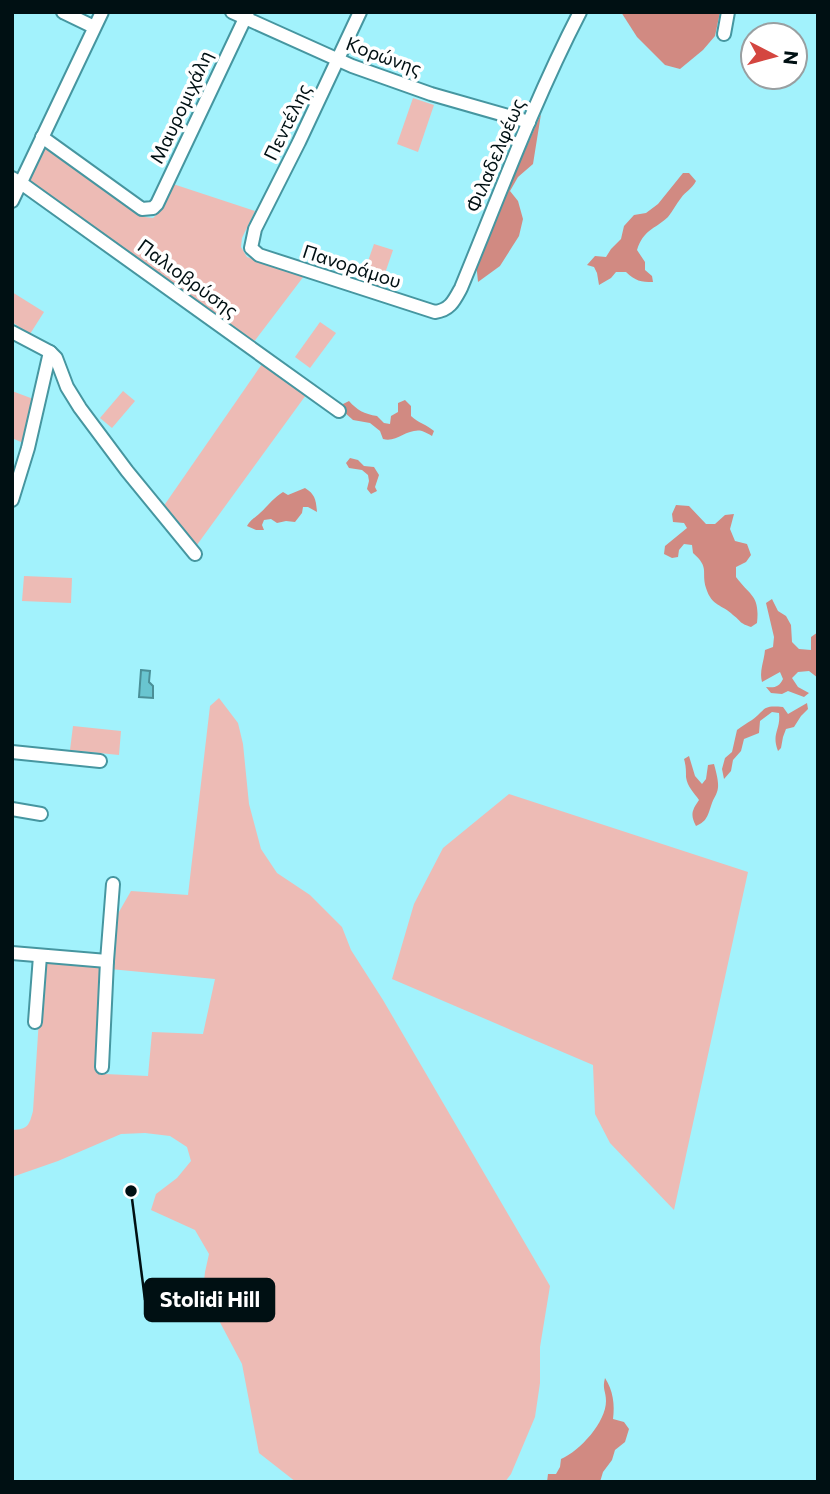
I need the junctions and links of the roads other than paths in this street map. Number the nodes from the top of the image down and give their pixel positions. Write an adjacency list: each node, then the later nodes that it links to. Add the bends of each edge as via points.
1 (63, 12): 8 (street)
2 (102, 12): 8 (street)
3 (232, 12): 7 (street, Κορώνης)
4 (360, 12): 10 (street, Πεντέλης)
5 (580, 12): 11 (street, Φιλαδελφέως)
6 (728, 12): 9 (street)
7 (246, 15): 10 (street, Κορώνης); 12 (street, Μαυρομιχάλη, via 153,208 142,209)
8 (94, 27): 12 (street)
9 (724, 34)
10 (337, 60): 11 (street, Κορώνης); 15 (street, Πεντέλης, via 255,229)
11 (529, 122): 16 (street, Φιλαδελφέως, via 461,288)
12 (42, 137): 13 (street)
13 (17, 180): 14 (street); 19 (street, Παλιοβρύσης)
14 (12, 201)
15 (251, 248): 16 (street, Πανοράμου, via 259,255 425,310)
16 (444, 310)
17 (12, 332): 18 (street)
18 (50, 352): 20 (street); 21 (street, via 80,408)
19 (339, 411)
20 (12, 500)
21 (195, 554)
22 (12, 752): 23 (street)
23 (100, 761)
24 (12, 810): 25 (street)
25 (41, 814)
26 (113, 884): 29 (street)
27 (12, 953): 28 (street)
28 (40, 956): 29 (street); 30 (street)
29 (107, 961): 31 (street)
30 (36, 1022)
31 (102, 1067)

